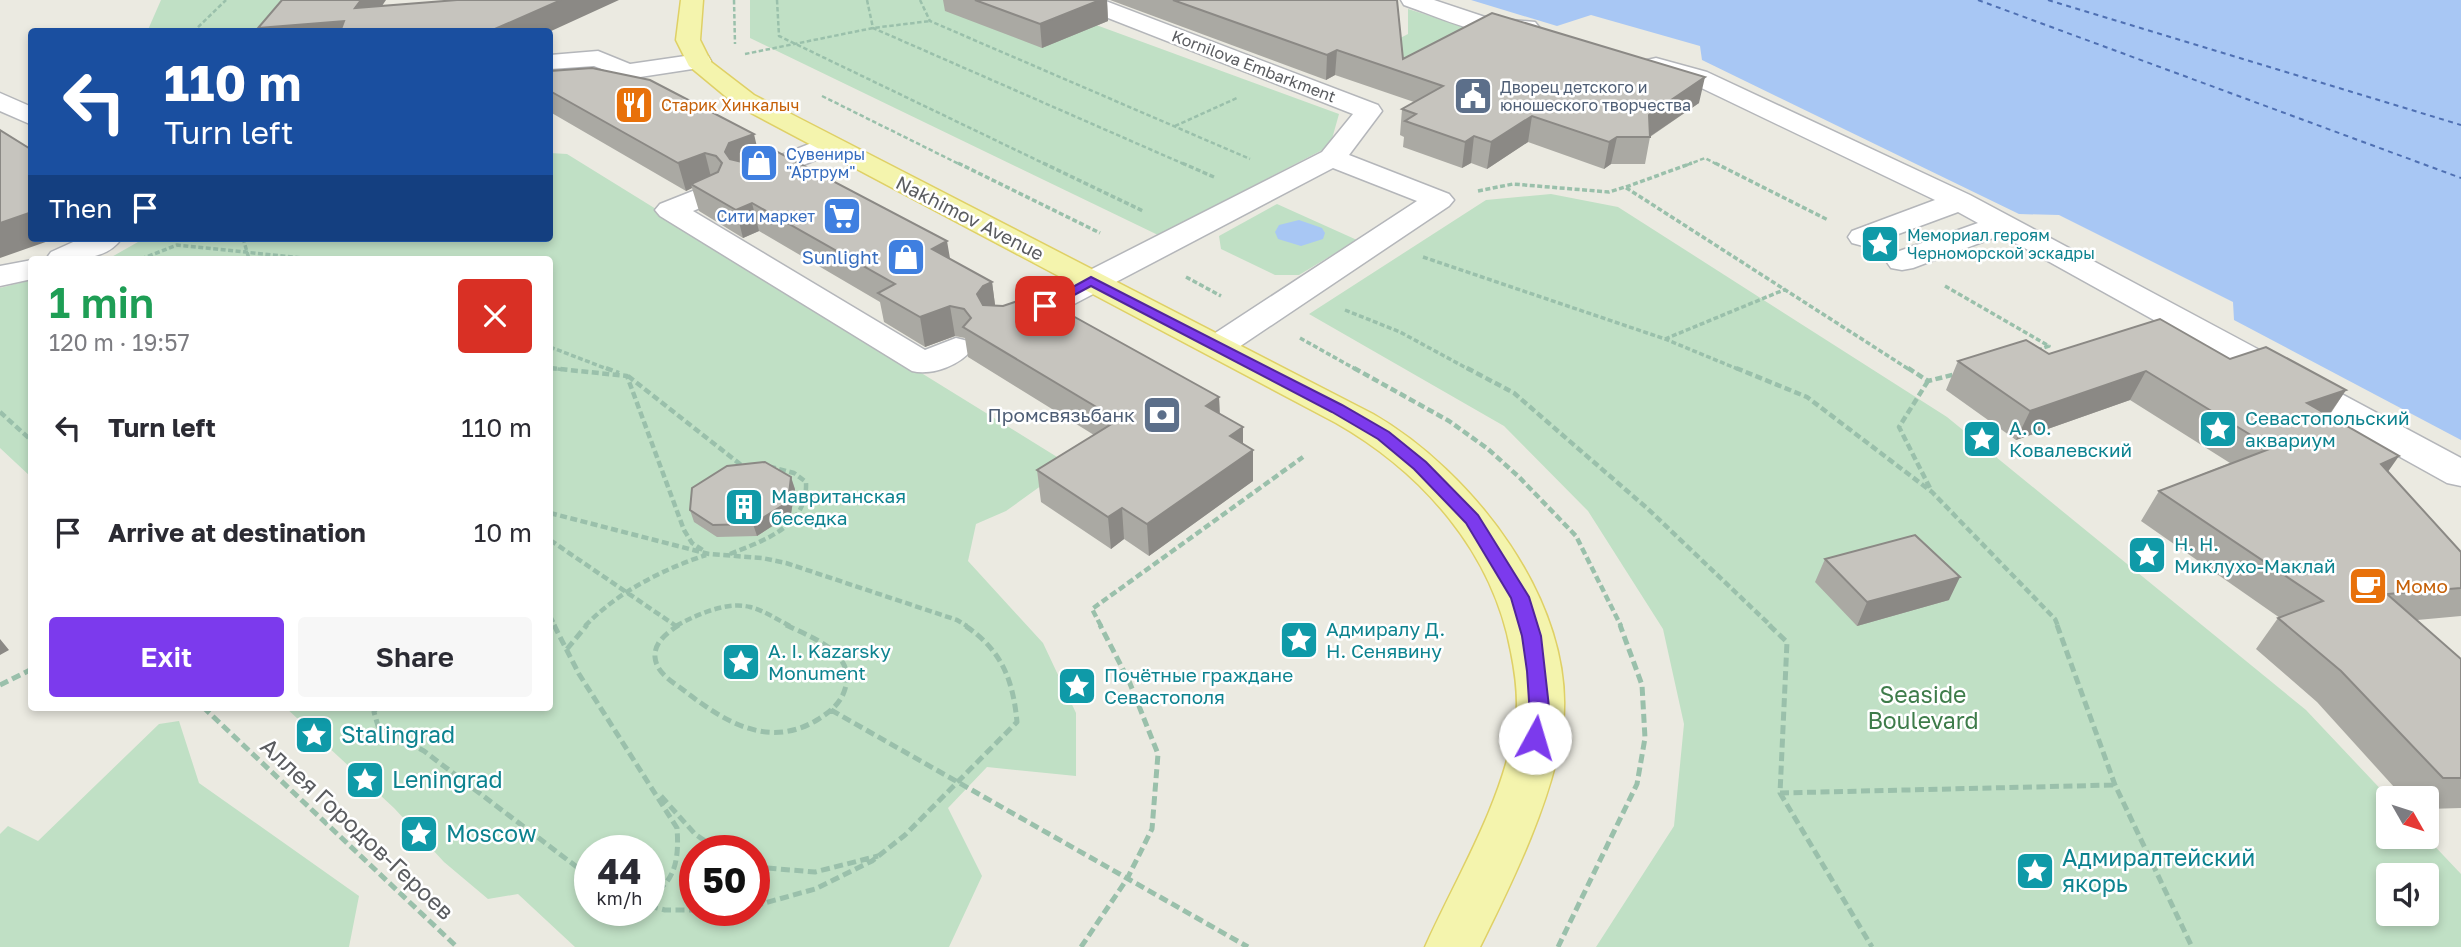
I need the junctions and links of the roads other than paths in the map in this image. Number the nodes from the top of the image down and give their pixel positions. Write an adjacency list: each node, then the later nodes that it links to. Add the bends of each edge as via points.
1 (692, 0): 6 (main road, via 688,40)
2 (1083, 0): 9 (street, Kornilova Embarkment, via 1369,111)
3 (1412, 0): 4 (street, via 1485,25 1523,26)
4 (1550, 34)
5 (1630, 57): 12 (street, via 1698,77)
6 (699, 61): 7 (street, via 627,72 598,58); 8 (main road, Nakhimov Avenue, via 746,100)
7 (553, 62)
8 (827, 145): 10 (street); 20 (main road, Nakhimov Avenue)
9 (1332, 158): 20 (street); 22 (street, via 1439,200)
10 (748, 178)
11 (713, 192): 23 (street, via 670,210 924,364)
12 (1960, 201): 13 (street); 14 (street)
13 (2004, 224): 17 (street); 24 (street)
14 (1863, 237)
15 (98, 242): 16 (street)
16 (68, 256)
17 (1902, 261)
18 (28, 270): 19 (street)
19 (0, 276)
20 (1091, 281): 21 (street); 22 (main road, Nakhimov Avenue)
21 (1000, 325)
22 (1218, 346): 25 (main road, Nakhimov Avenue, via 1337,408 1420,465 1472,519 1520,597 1532,636 1540,716 1513,815 1484,888)
23 (956, 348)
24 (2461, 474)
25 (1452, 947)

